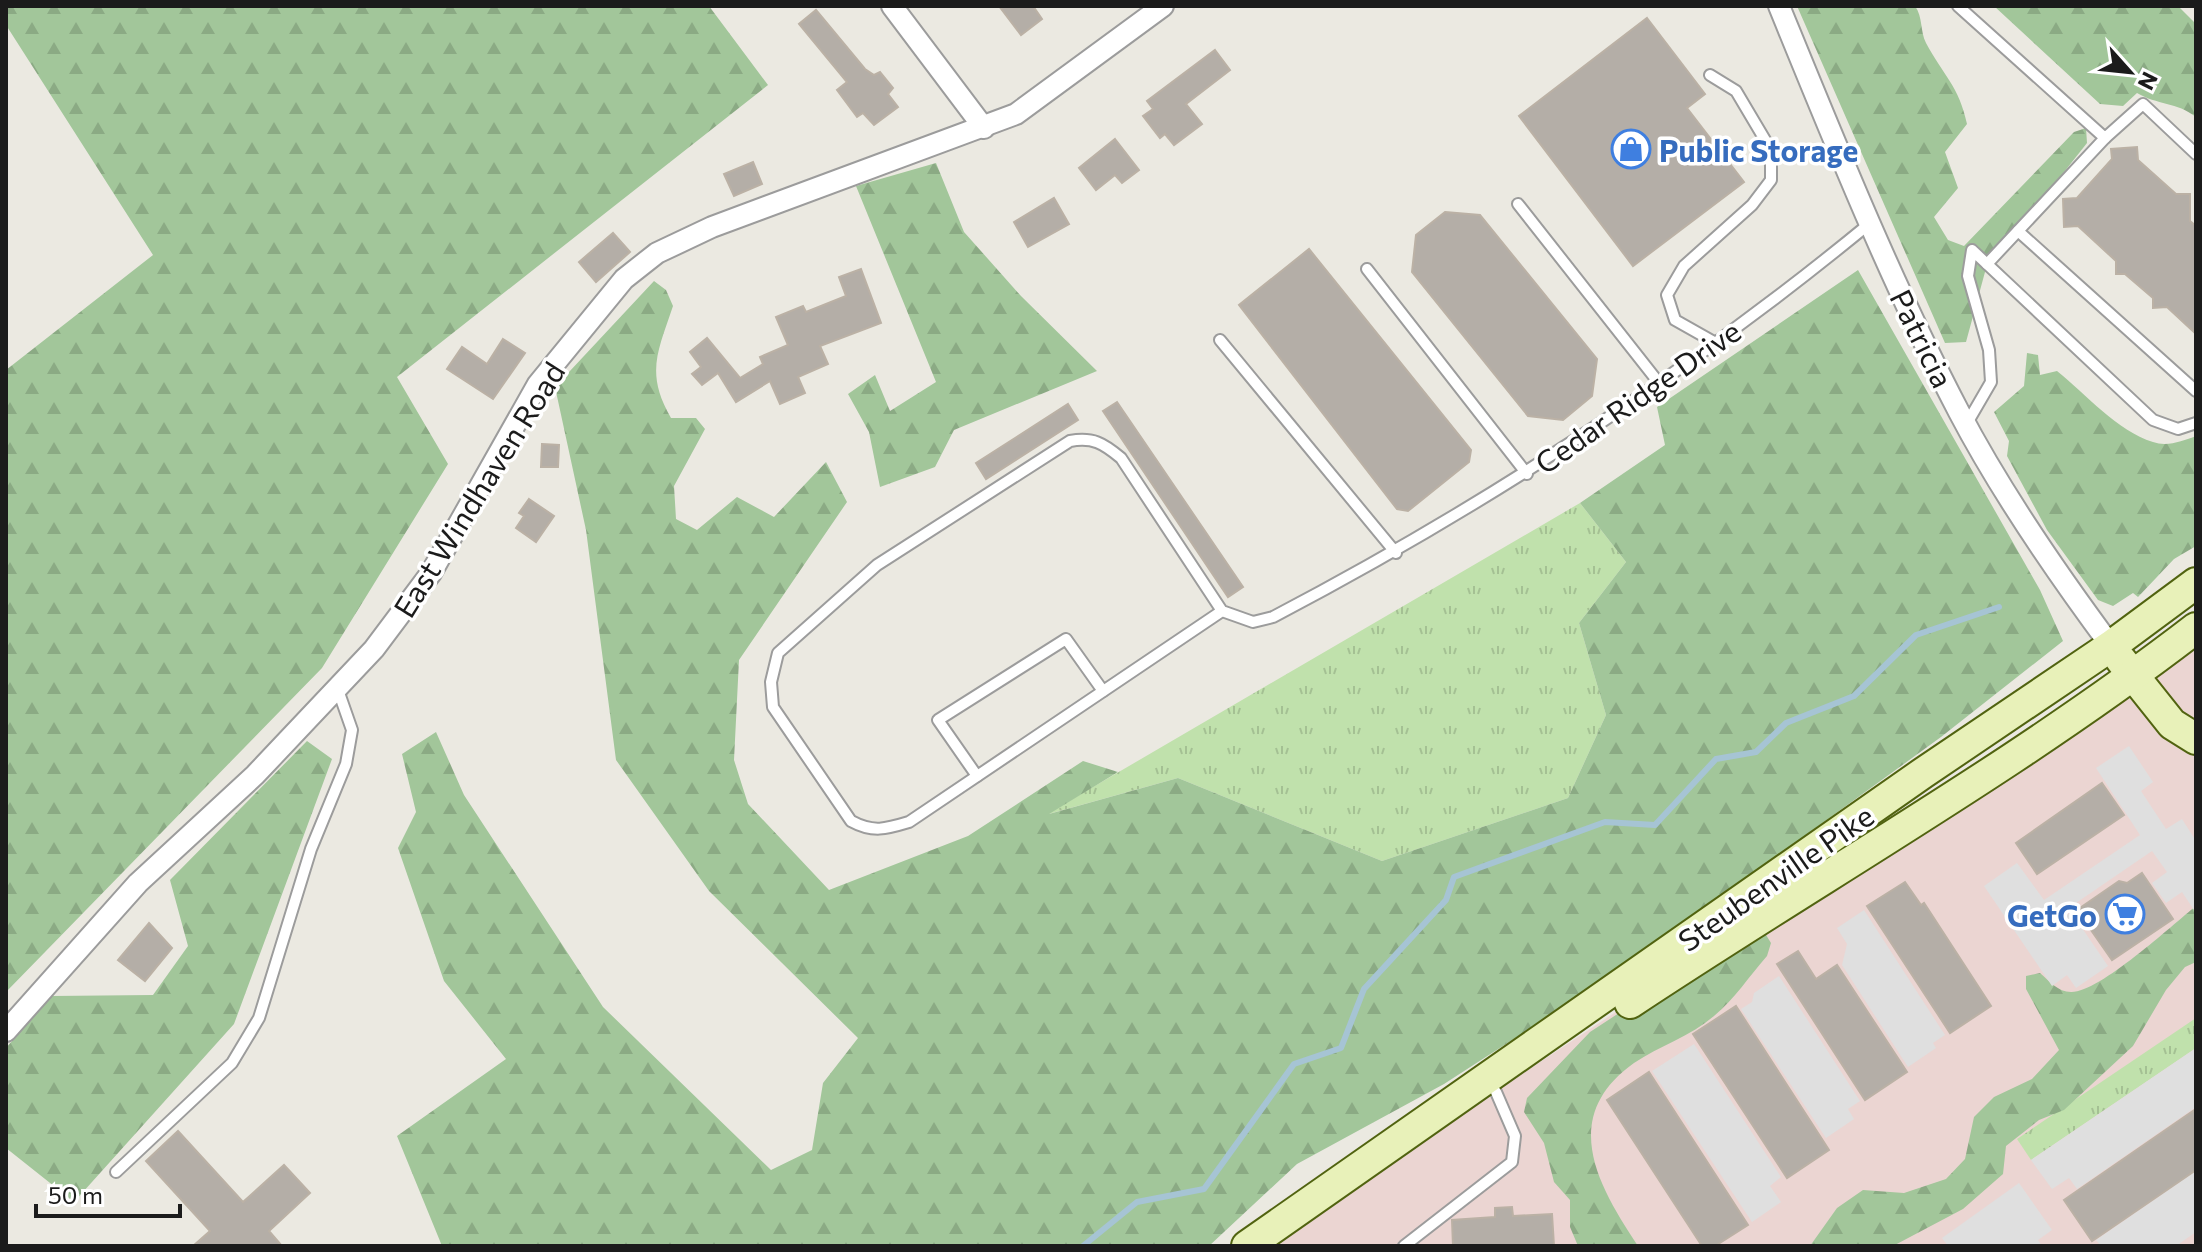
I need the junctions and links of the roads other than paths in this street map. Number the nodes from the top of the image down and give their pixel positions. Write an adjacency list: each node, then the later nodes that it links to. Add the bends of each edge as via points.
1 (892, 6): 6 (street)
2 (1163, 6): 6 (street, East Windhaven Road, via 1037,101)
3 (1779, 6): 10 (street, Patricia)
4 (1958, 6): 7 (lane)
5 (1710, 75): 15 (lane, via 1736,91 1771,150 1771,180 1752,205 1684,266 1667,295 1675,320)
6 (984, 128): 27 (street, East Windhaven Road, via 712,227 657,253 624,279 538,384 431,573)
7 (2105, 138): 8 (lane, via 2143,104); 11 (lane)
8 (2196, 154)
9 (1518, 204): 16 (lane)
10 (1869, 224): 15 (lane, Cedar Ridge Drive); 19 (street, Patricia)
11 (2018, 231): 12 (lane); 17 (lane)
12 (1987, 264): 18 (lane, via 2153,420 2178,429); 19 (lane, via 1972,250 1968,276 1989,350 1991,382)
13 (1367, 269): 20 (lane)
14 (1220, 340): 21 (lane)
15 (1714, 342): 16 (lane, Cedar Ridge Drive)
16 (1659, 383): 20 (lane, Cedar Ridge Drive)
17 (2196, 391)
18 (2196, 423)
19 (1966, 425): 25 (street, Patricia, via 2037,542)
20 (1527, 474): 21 (lane, Cedar Ridge Drive)
21 (1396, 553): 23 (lane, Cedar Ridge Drive, via 1273,617 1253,622)
22 (2196, 583): 25 (main road, Steubenville Pike)
23 (1222, 611): 28 (lane); 30 (lane, via 1121,458 1104,443 1088,438 1070,441 877,565 778,653 771,682 773,707 851,821 882,831 909,822)
24 (2196, 628): 26 (main road, Steubenville Pike)
25 (2111, 646): 26 (main road); 34 (main road, Steubenville Pike, via 1440,1109)
26 (2132, 675): 29 (main road, via 2172,724); 32 (main road, Steubenville Pike)
27 (338, 690): 31 (street, East Windhaven Road, via 138,883); 33 (lane, via 352,730 346,764 311,849 259,1018 232,1063)
28 (1103, 691): 30 (lane); 30 (lane, via 1066,639 938,720)
29 (2196, 739)
30 (977, 776)
31 (6, 1031)
32 (1496, 1092): 34 (main road, Steubenville Pike); 36 (lane, via 1515,1136 1512,1162)
33 (116, 1172)
34 (1357, 1173): 35 (main road, Steubenville Pike)
35 (1247, 1246)
36 (1404, 1246)

